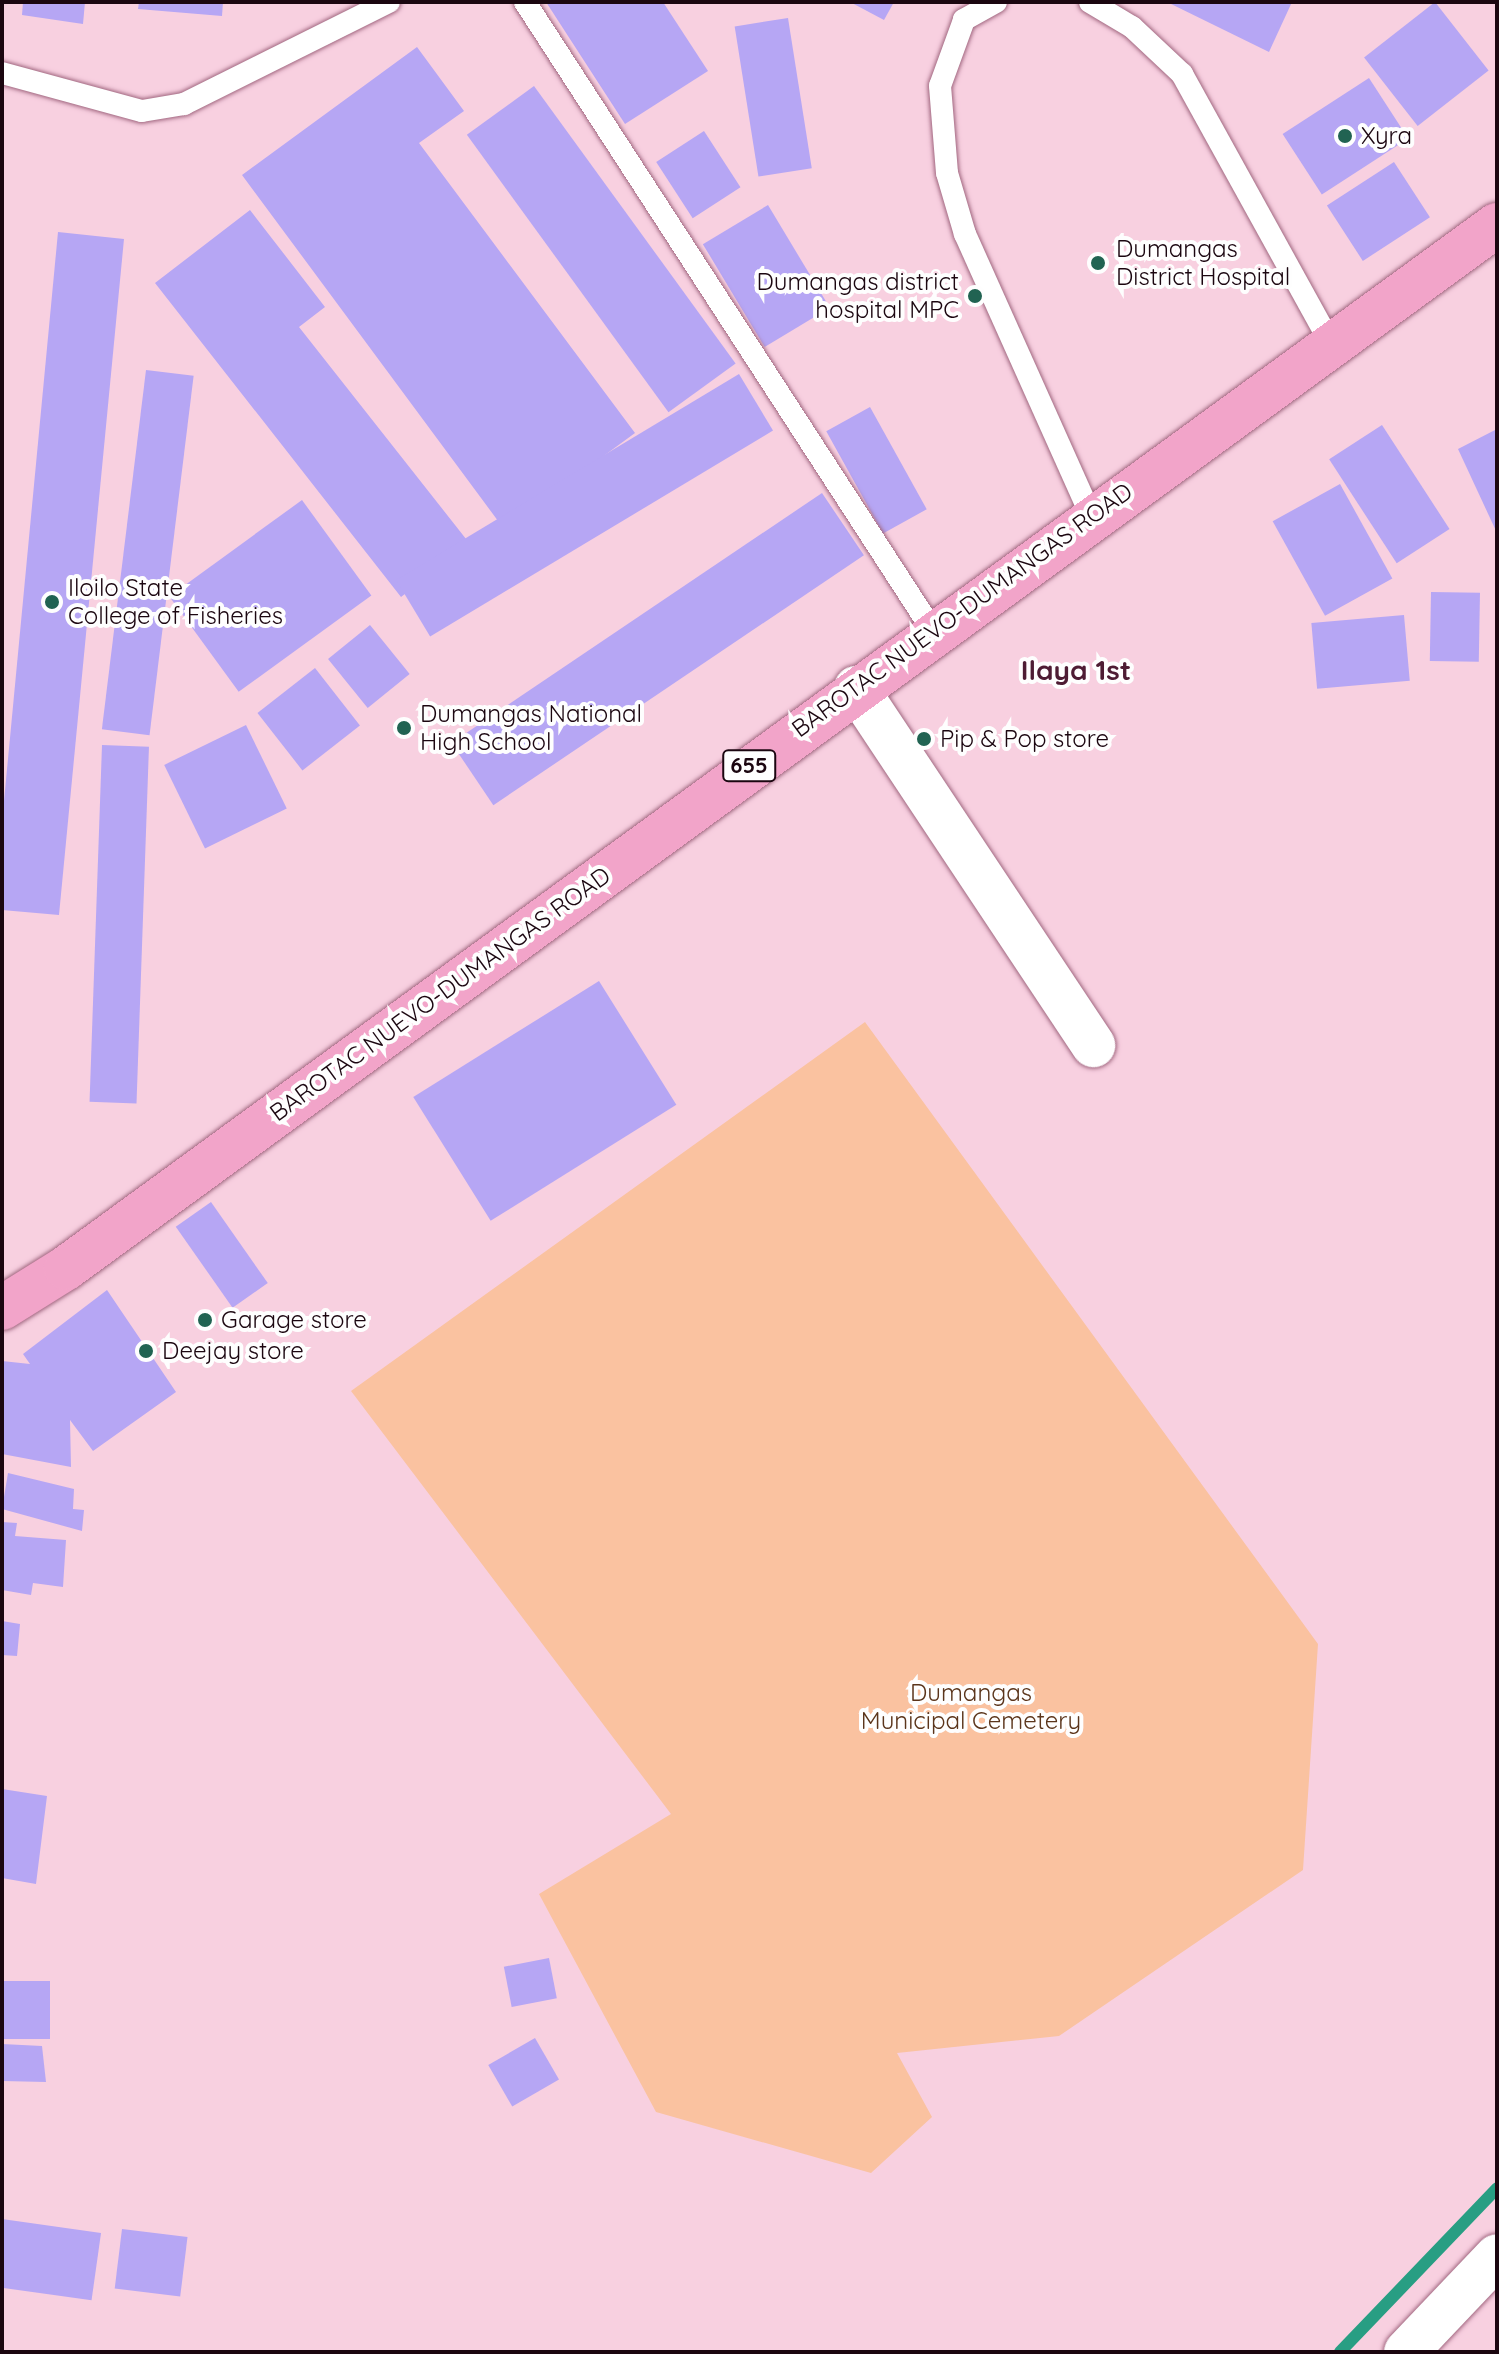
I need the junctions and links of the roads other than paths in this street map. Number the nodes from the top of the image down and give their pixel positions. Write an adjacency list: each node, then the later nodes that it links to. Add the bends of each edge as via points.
1 (389, 2): 5 (lane, via 184,104 142,111)
2 (525, 2): 9 (lane)
3 (996, 2): 8 (lane, via 964,20 940,86 947,173 965,234)
4 (1090, 2): 7 (lane, via 1132,27 1182,74)
5 (2, 73)
6 (1497, 225): 7 (main road, BAROTAC NUEVO-DUMANGAS ROAD / 655)
7 (1331, 344): 8 (main road, BAROTAC NUEVO-DUMANGAS ROAD / 655)
8 (1091, 516): 9 (main road, BAROTAC NUEVO-DUMANGAS ROAD / 655)
9 (933, 631): 10 (main road, BAROTAC NUEVO-DUMANGAS ROAD / 655)
10 (856, 688): 11 (street); 12 (main road, BAROTAC NUEVO-DUMANGAS ROAD / 655, via 66,1268)
11 (1093, 1045)
12 (2, 1308)
13 (1497, 2256): 14 (street)
14 (1406, 2352)

